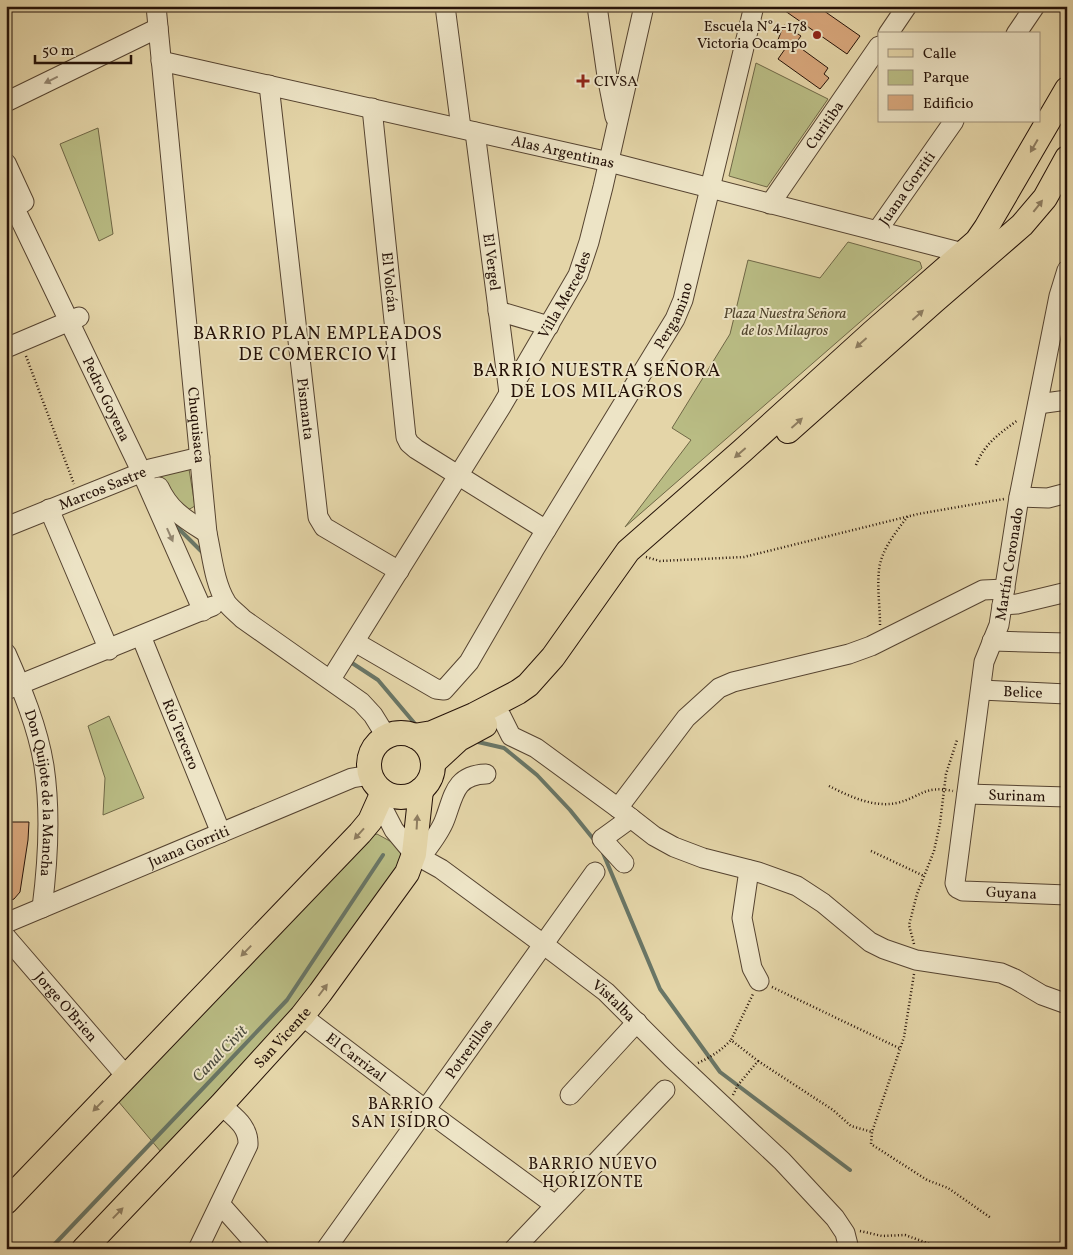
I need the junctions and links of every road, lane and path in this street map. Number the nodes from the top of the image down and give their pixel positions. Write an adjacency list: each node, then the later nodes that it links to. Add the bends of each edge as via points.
1 (156, 6): 8 (street, Chuquisaca)
2 (445, 6): 19 (street, El Vergel)
3 (597, 6): 18 (street)
4 (644, 6): 18 (street, Villa Mercedes)
5 (754, 6): 23 (street, Pergamino)
6 (907, 6): 9 (street)
7 (1035, 6): 10 (street)
8 (158, 28): 12 (street, Chuquisaca); 15 (street, one-way to 15)
9 (889, 32)
10 (1017, 32)
11 (878, 47): 25 (street, Curitiba)
12 (161, 60): 13 (street, Alas Argentinas); 36 (street, Chuquisaca)
13 (269, 85): 16 (street, Alas Argentinas); 49 (street, Pismanta, via 318,517 324,527)
14 (1067, 88): 27 (main road, one-way to 27, via 986,228)
15 (6, 102)
16 (372, 108): 19 (street, Alas Argentinas); 39 (street, El Volcán, via 406,438 416,450)
17 (953, 122): 26 (street, Juana Gorriti)
18 (617, 126): 21 (street, Villa Mercedes)
19 (468, 130): 21 (street, Alas Argentinas); 29 (street, El Vergel)
20 (1067, 158): 48 (main road, one-way to 20, via 1022,225 1044,198)
21 (609, 162): 23 (street, Alas Argentinas); 31 (street, Villa Mercedes, via 578,276)
22 (6, 163): 30 (street, Pedro Goyena)
23 (710, 188): 25 (street, Alas Argentinas); 46 (street, Pergamino, via 683,300 675,319)
24 (8, 199): 30 (street, Pedro Goyena)
25 (770, 204): 26 (street, Alas Argentinas)
26 (877, 231): 27 (street, Alas Argentinas)
27 (963, 253): 66 (main road, one-way to 66, via 632,547 553,657 528,685 465,719 432,733)
28 (1067, 270): 35 (street, Martín Coronado)
29 (498, 311): 31 (street); 33 (street, El Vergel)
30 (74, 319): 32 (street); 38 (street, Pedro Goyena)
31 (549, 326): 33 (street, Villa Mercedes)
32 (14, 345): 42 (path)
33 (509, 393): 39 (street, Villa Mercedes)
34 (1067, 400): 35 (street)
35 (1037, 409): 37 (path, via 996,436 980,453); 41 (street, Martín Coronado)
36 (200, 457): 38 (street, Marcos Sastre); 47 (street, Chuquisaca)
37 (976, 465)
38 (146, 471): 42 (street, Marcos Sastre); 47 (street, Pedro Goyena, via 178,515); 53 (street, Pedro Goyena, one-way to 53)
39 (458, 476): 46 (street, El Volcán); 49 (street, Villa Mercedes)
40 (1067, 493): 41 (street, via 1048,498)
41 (1019, 497): 44 (path); 51 (street, Martín Coronado)
42 (78, 498): 43 (street, Marcos Sastre)
43 (49, 509): 45 (street, Marcos Sastre); 58 (street)
44 (908, 516): 48 (path, via 744,557 660,561); 55 (path, via 892,536 879,569)
45 (6, 527)
46 (546, 530): 60 (street, Pergamino, via 469,662 444,690)
47 (208, 533): 52 (street, Chuquisaca, via 219,585)
48 (643, 556): 64 (main road, via 544,688 529,702)
49 (399, 571): 60 (street, Villa Mercedes)
50 (1067, 592): 51 (street, via 1017,604)
51 (1003, 597): 55 (street, via 984,590); 56 (street, Martín Coronado, via 999,625)
52 (226, 601): 53 (street); 60 (street, Chuquisaca, via 243,619)
53 (203, 610): 54 (street)
54 (142, 636): 58 (street); 77 (street, Río Tercero)
55 (880, 641): 76 (street, via 849,654 719,688 686,718)
56 (992, 641): 57 (street); 62 (street, Martín Coronado, via 984,662)
57 (1067, 643)
58 (109, 650): 61 (street)
59 (6, 653): 61 (street, Don Quijote de la Mancha)
60 (343, 660): 65 (street, Chuquisaca, via 361,702)
61 (13, 688): 86 (street, Don Quijote de la Mancha, via 40,746 44,766 48,847)
62 (981, 690): 63 (street, Belice); 74 (street, Martín Coronado)
63 (1067, 694)
64 (502, 716): 68 (main road, via 459,739); 76 (street, via 511,736 536,748)
65 (386, 736): 66 (main road, via 404,733); 72 (main road, via 376,745 369,765)
66 (414, 736): 68 (main road, via 428,747)
67 (957, 736): 71 (path)
68 (433, 763): 73 (main road, via 430,778)
69 (486, 774): 79 (street, San Vicente, via 476,774 458,786 445,819)
70 (828, 786): 71 (path, via 854,799 885,804 904,801 925,790)
71 (943, 789): 74 (path); 83 (path, via 934,851)
72 (378, 790): 73 (main road, via 402,797); 77 (street, Juana Gorriti, via 352,778); 79 (street, Vistalba, via 394,830); 99 (main road, one-way to 99, via 370,821 360,833)
73 (421, 790): 79 (main road, San Vicente, one-way to 73)
74 (967, 794): 75 (street, Surinam); 84 (street, Martín Coronado, via 955,883)
75 (1067, 797)
76 (624, 813): 80 (street, via 602,839); 81 (street, via 674,847)
77 (221, 833): 86 (street, Juana Gorriti)
78 (871, 851): 83 (path)
79 (417, 856): 89 (street, Vistalba, via 441,869); 93 (main road, San Vicente, one-way to 79)
80 (624, 863)
81 (750, 870): 90 (street, via 797,886 870,942); 91 (street, via 742,918 752,968)
82 (595, 872): 89 (street, Potrerillos)
83 (924, 876): 90 (path, via 909,926)
84 (957, 888): 85 (street, Guyana, via 963,891)
85 (1067, 895)
86 (42, 908): 87 (street, Juana Gorriti)
87 (6, 923)
88 (6, 937): 99 (street, Jorge O'Brien)
89 (543, 944): 94 (street, Vistalba, via 606,992); 104 (street, Potrerillos)
90 (916, 960): 92 (street, via 1016,978 1042,996); 96 (path)
91 (759, 981): 95 (path); 96 (path)
92 (1067, 1004)
93 (302, 1016): 102 (main road, San Vicente); 104 (street, El Carrizal)
94 (637, 1022): 98 (street, Vistalba); 101 (street)
95 (732, 1040): 97 (path); 98 (path, via 709,1058)
96 (901, 1048): 105 (path)
97 (758, 1062): 103 (path); 105 (path, via 833,1110 851,1126)
98 (683, 1069): 103 (street, Vistalba)
99 (126, 1076): 106 (main road, one-way to 106)
100 (665, 1090): 108 (street)
101 (570, 1095)
102 (221, 1105): 107 (street, via 249,1136 248,1145); 111 (main road, San Vicente, one-way to 102)
103 (724, 1108): 110 (street, Vistalba, via 782,1161)
104 (426, 1110): 108 (street, El Carrizal); 114 (street, Potrerillos)
105 (872, 1132): 109 (path, via 871,1144 927,1180 948,1188)
106 (6, 1202)
107 (220, 1204): 112 (street); 113 (street)
108 (555, 1205): 115 (street)
109 (991, 1218)
110 (842, 1233): 116 (path, via 905,1235)
111 (84, 1249)
112 (198, 1249)
113 (260, 1249)
114 (326, 1249)
115 (514, 1249)
116 (944, 1249)

